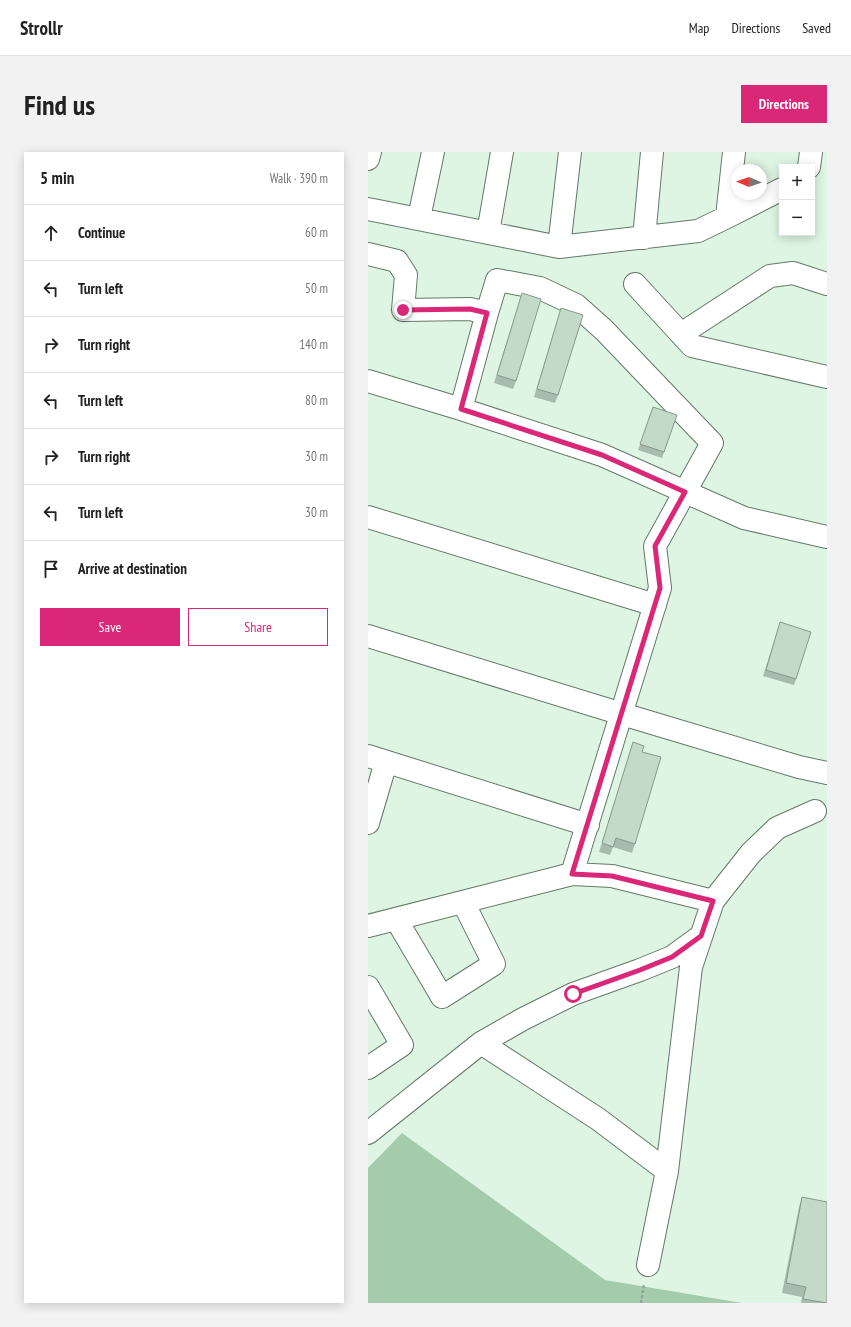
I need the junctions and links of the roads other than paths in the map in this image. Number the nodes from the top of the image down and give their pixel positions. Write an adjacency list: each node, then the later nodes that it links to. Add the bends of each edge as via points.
1 (370, 152): 8 (street)
2 (433, 152): 13 (street)
3 (502, 152): 14 (street)
4 (570, 152): 16 (street)
5 (652, 152): 15 (street)
6 (734, 152): 12 (street)
7 (811, 152): 9 (street)
8 (368, 159)
9 (809, 164)
10 (779, 191): 12 (street)
11 (368, 209): 13 (street)
12 (727, 217): 15 (street, via 698,231)
13 (419, 218): 14 (street)
14 (488, 233): 16 (street)
15 (644, 238): 16 (street)
16 (559, 247)
17 (368, 254): 20 (street, via 397,261 406,275 403,310 470,309)
18 (635, 284): 21 (street)
19 (827, 284): 21 (street, via 793,273 770,276)
20 (487, 313): 24 (street); 25 (street, via 497,280 540,288 576,305 604,330 712,443)
21 (681, 334): 22 (street, via 692,346)
22 (827, 377)
23 (368, 381): 24 (street)
24 (461, 409): 25 (street, via 602,455)
25 (685, 492): 27 (street, via 744,518); 28 (street, via 655,546 660,588)
26 (368, 517): 28 (street)
27 (827, 537)
28 (655, 605): 30 (street)
29 (368, 636): 30 (street)
30 (622, 714): 32 (street); 35 (street)
31 (377, 759): 34 (street); 35 (street)
32 (827, 773)
33 (815, 811): 37 (street, via 777,828 751,853)
34 (368, 823)
35 (588, 825): 36 (street)
36 (572, 874): 37 (street, via 612,876); 38 (street)
37 (713, 901): 41 (street)
38 (463, 902): 39 (street); 39 (street, via 494,964 442,997)
39 (396, 919): 40 (street)
40 (368, 926)
41 (701, 936): 43 (street, via 672,957 573,994); 46 (street, via 691,967)
42 (368, 987): 44 (street, via 402,1044)
43 (481, 1043): 45 (street); 46 (street, via 598,1119)
44 (368, 1068)
45 (368, 1133)
46 (667, 1171): 47 (street)
47 (648, 1265)

